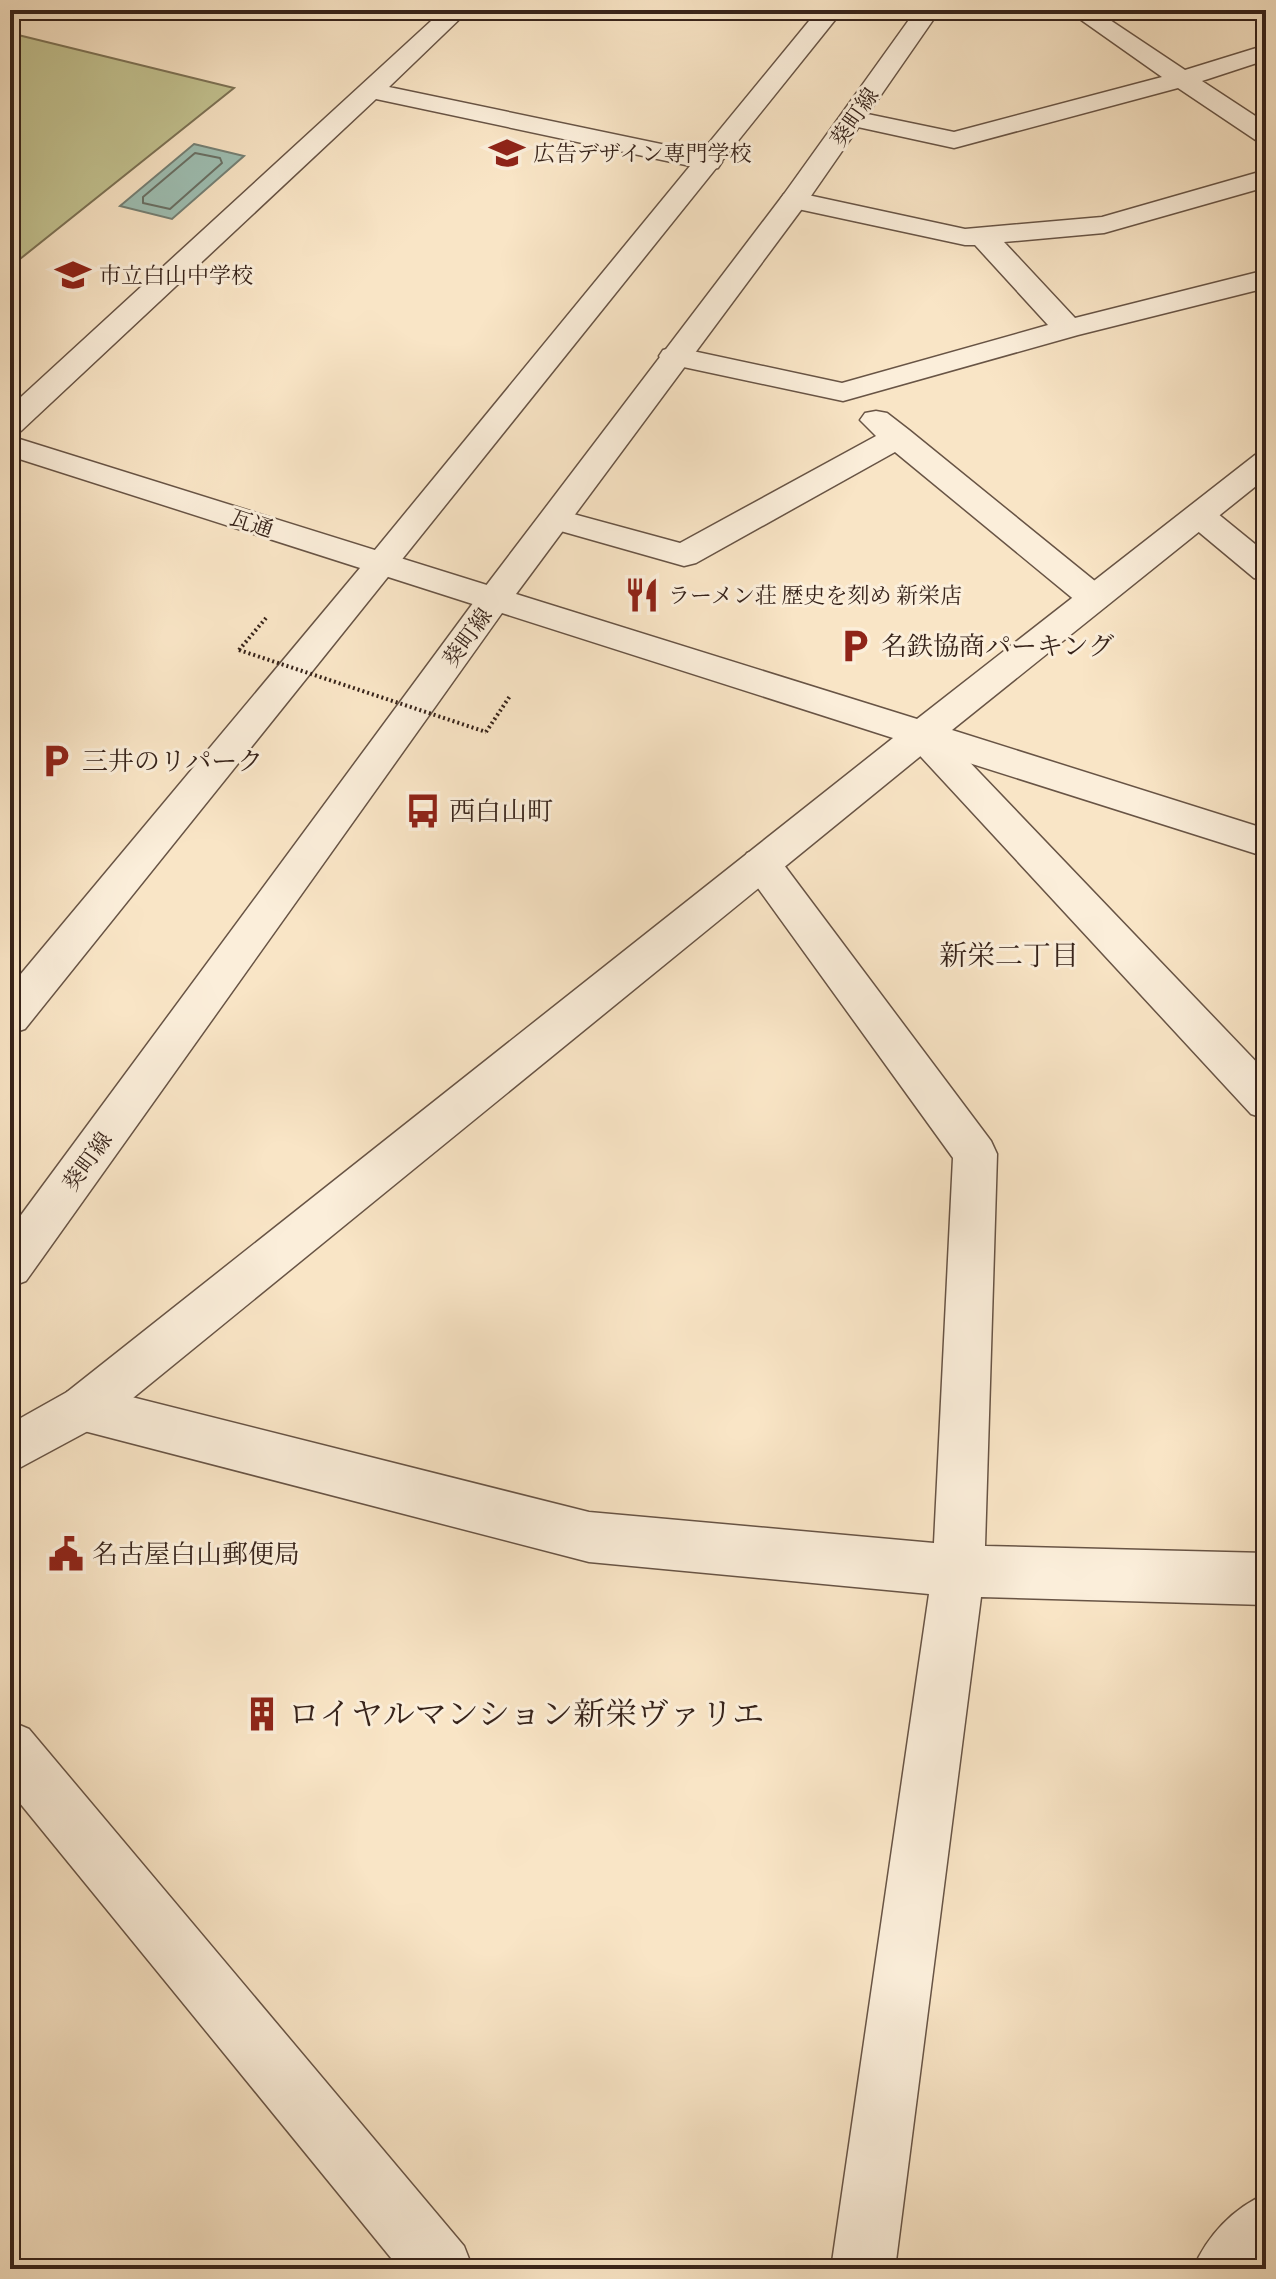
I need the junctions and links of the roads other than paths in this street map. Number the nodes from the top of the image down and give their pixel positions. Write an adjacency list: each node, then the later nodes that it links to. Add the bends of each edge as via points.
1 (457, 10): 7 (street)
2 (831, 10): 10 (street)
3 (928, 10): 8 (street, 葵町線)
4 (1079, 10): 6 (street)
5 (1266, 52): 6 (street)
6 (1182, 79): 8 (street, via 954,140); 9 (street)
7 (369, 90): 10 (street); 18 (street)
8 (853, 119): 12 (street, 葵町線)
9 (1266, 135)
10 (709, 162): 24 (street)
11 (1266, 178): 13 (street, via 1104,225)
12 (794, 200): 13 (street, via 965,237); 16 (street, 葵町線)
13 (983, 236): 15 (street)
14 (1264, 282): 15 (street)
15 (1068, 329): 17 (street)
16 (674, 356): 17 (street); 23 (street, 葵町線)
17 (843, 392): 19 (street)
18 (10, 424)
19 (898, 437): 23 (street, via 684,555); 26 (street)
20 (10, 446): 24 (street, 瓦通)
21 (1266, 462): 22 (street)
22 (1200, 516): 25 (street); 26 (street)
23 (555, 519): 27 (street, 葵町線)
24 (382, 564): 27 (street, 瓦通); 31 (street)
25 (1266, 570)
26 (1094, 598): 28 (street)
27 (494, 599): 28 (street, 瓦通); 33 (street, 葵町線)
28 (923, 736): 29 (street, 瓦通); 30 (street); 32 (street)
29 (1266, 843)
30 (761, 863): 34 (street); 36 (street, via 975,1154)
31 (10, 1017)
32 (1266, 1101)
33 (10, 1267)
34 (84, 1408): 35 (street); 36 (street, via 589,1537)
35 (10, 1450)
36 (958, 1571): 37 (street); 41 (street)
37 (1265, 1582)
38 (10, 1748): 40 (street)
39 (1266, 2226): 42 (street)
40 (441, 2269)
41 (863, 2269)
42 (1225, 2269)

